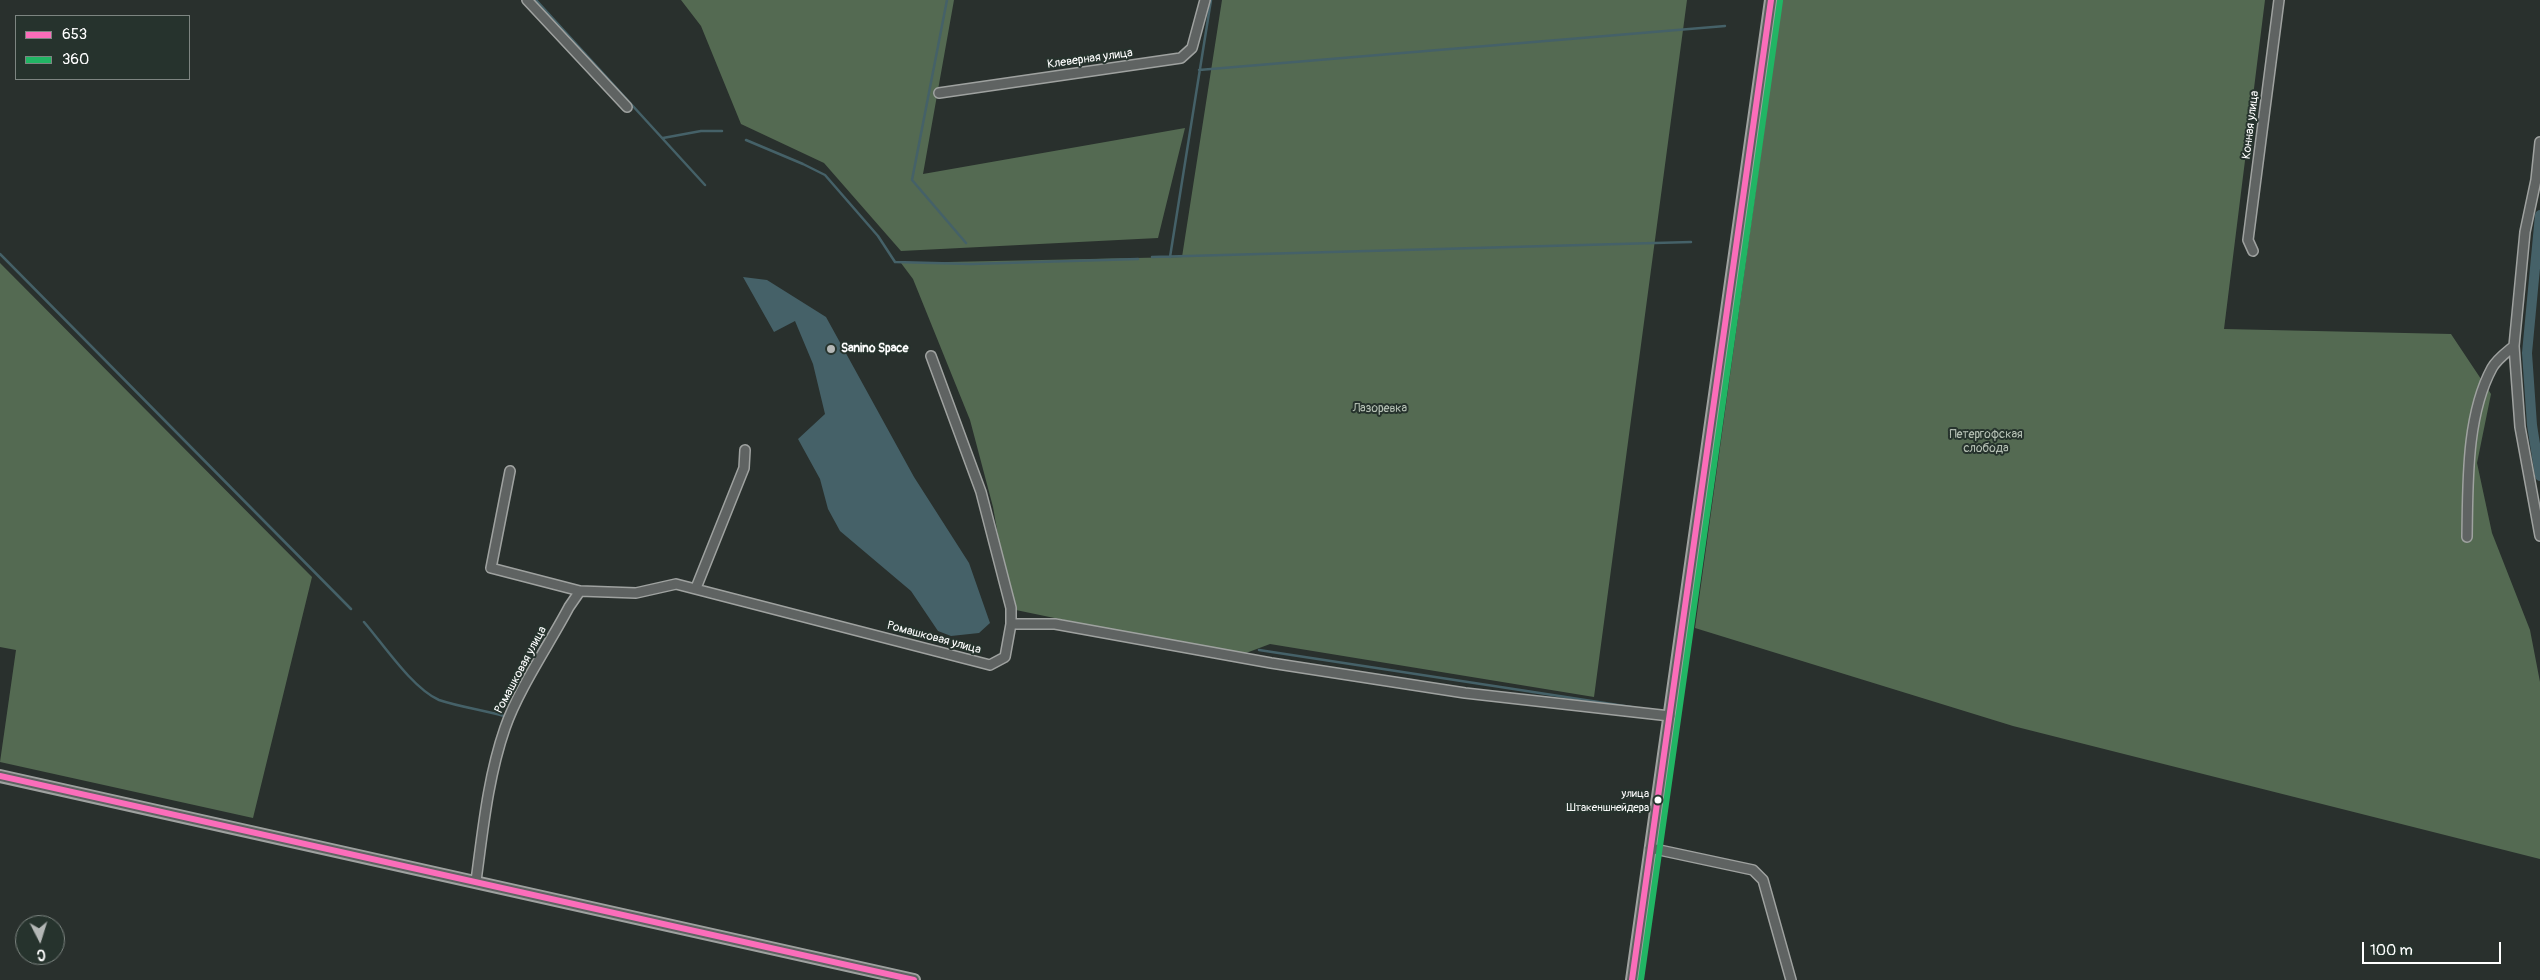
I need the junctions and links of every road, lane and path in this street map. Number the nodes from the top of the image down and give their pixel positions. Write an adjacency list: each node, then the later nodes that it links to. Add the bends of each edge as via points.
1 (527, 0): 6 (street)
2 (1205, 0): 5 (street, Клеверная улица, via 1192,48 1181,58)
3 (1771, 0): 18 (street)
4 (2279, 0): 8 (street, Конная улица, via 2248,240)
5 (939, 93)
6 (627, 107)
7 (2540, 142): 9 (street, via 2525,232)
8 (2253, 251)
9 (2514, 346): 13 (street, via 2520,427); 14 (street, via 2493,366 2479,402 2468,470)
10 (931, 356): 17 (street, Ромашковая улица, via 981,492 1011,608)
11 (746, 450): 15 (street, via 744,468)
12 (510, 471): 16 (street, via 491,568)
13 (2540, 536)
14 (2467, 538)
15 (696, 588): 16 (street, Ромашковая улица, via 676,584 636,593); 17 (street, Ромашковая улица, via 990,666 1005,657)
16 (580, 591): 21 (street, Ромашковая улица, via 506,726 481,831)
17 (1011, 624): 18 (street, via 1055,624 1271,663 1465,693)
18 (1670, 716): 20 (street)
19 (0, 776): 21 (street)
20 (1650, 848): 23 (street); 24 (street, via 1753,870 1763,880)
21 (476, 881): 22 (street)
22 (914, 980)
23 (1632, 980)
24 (1791, 980)

